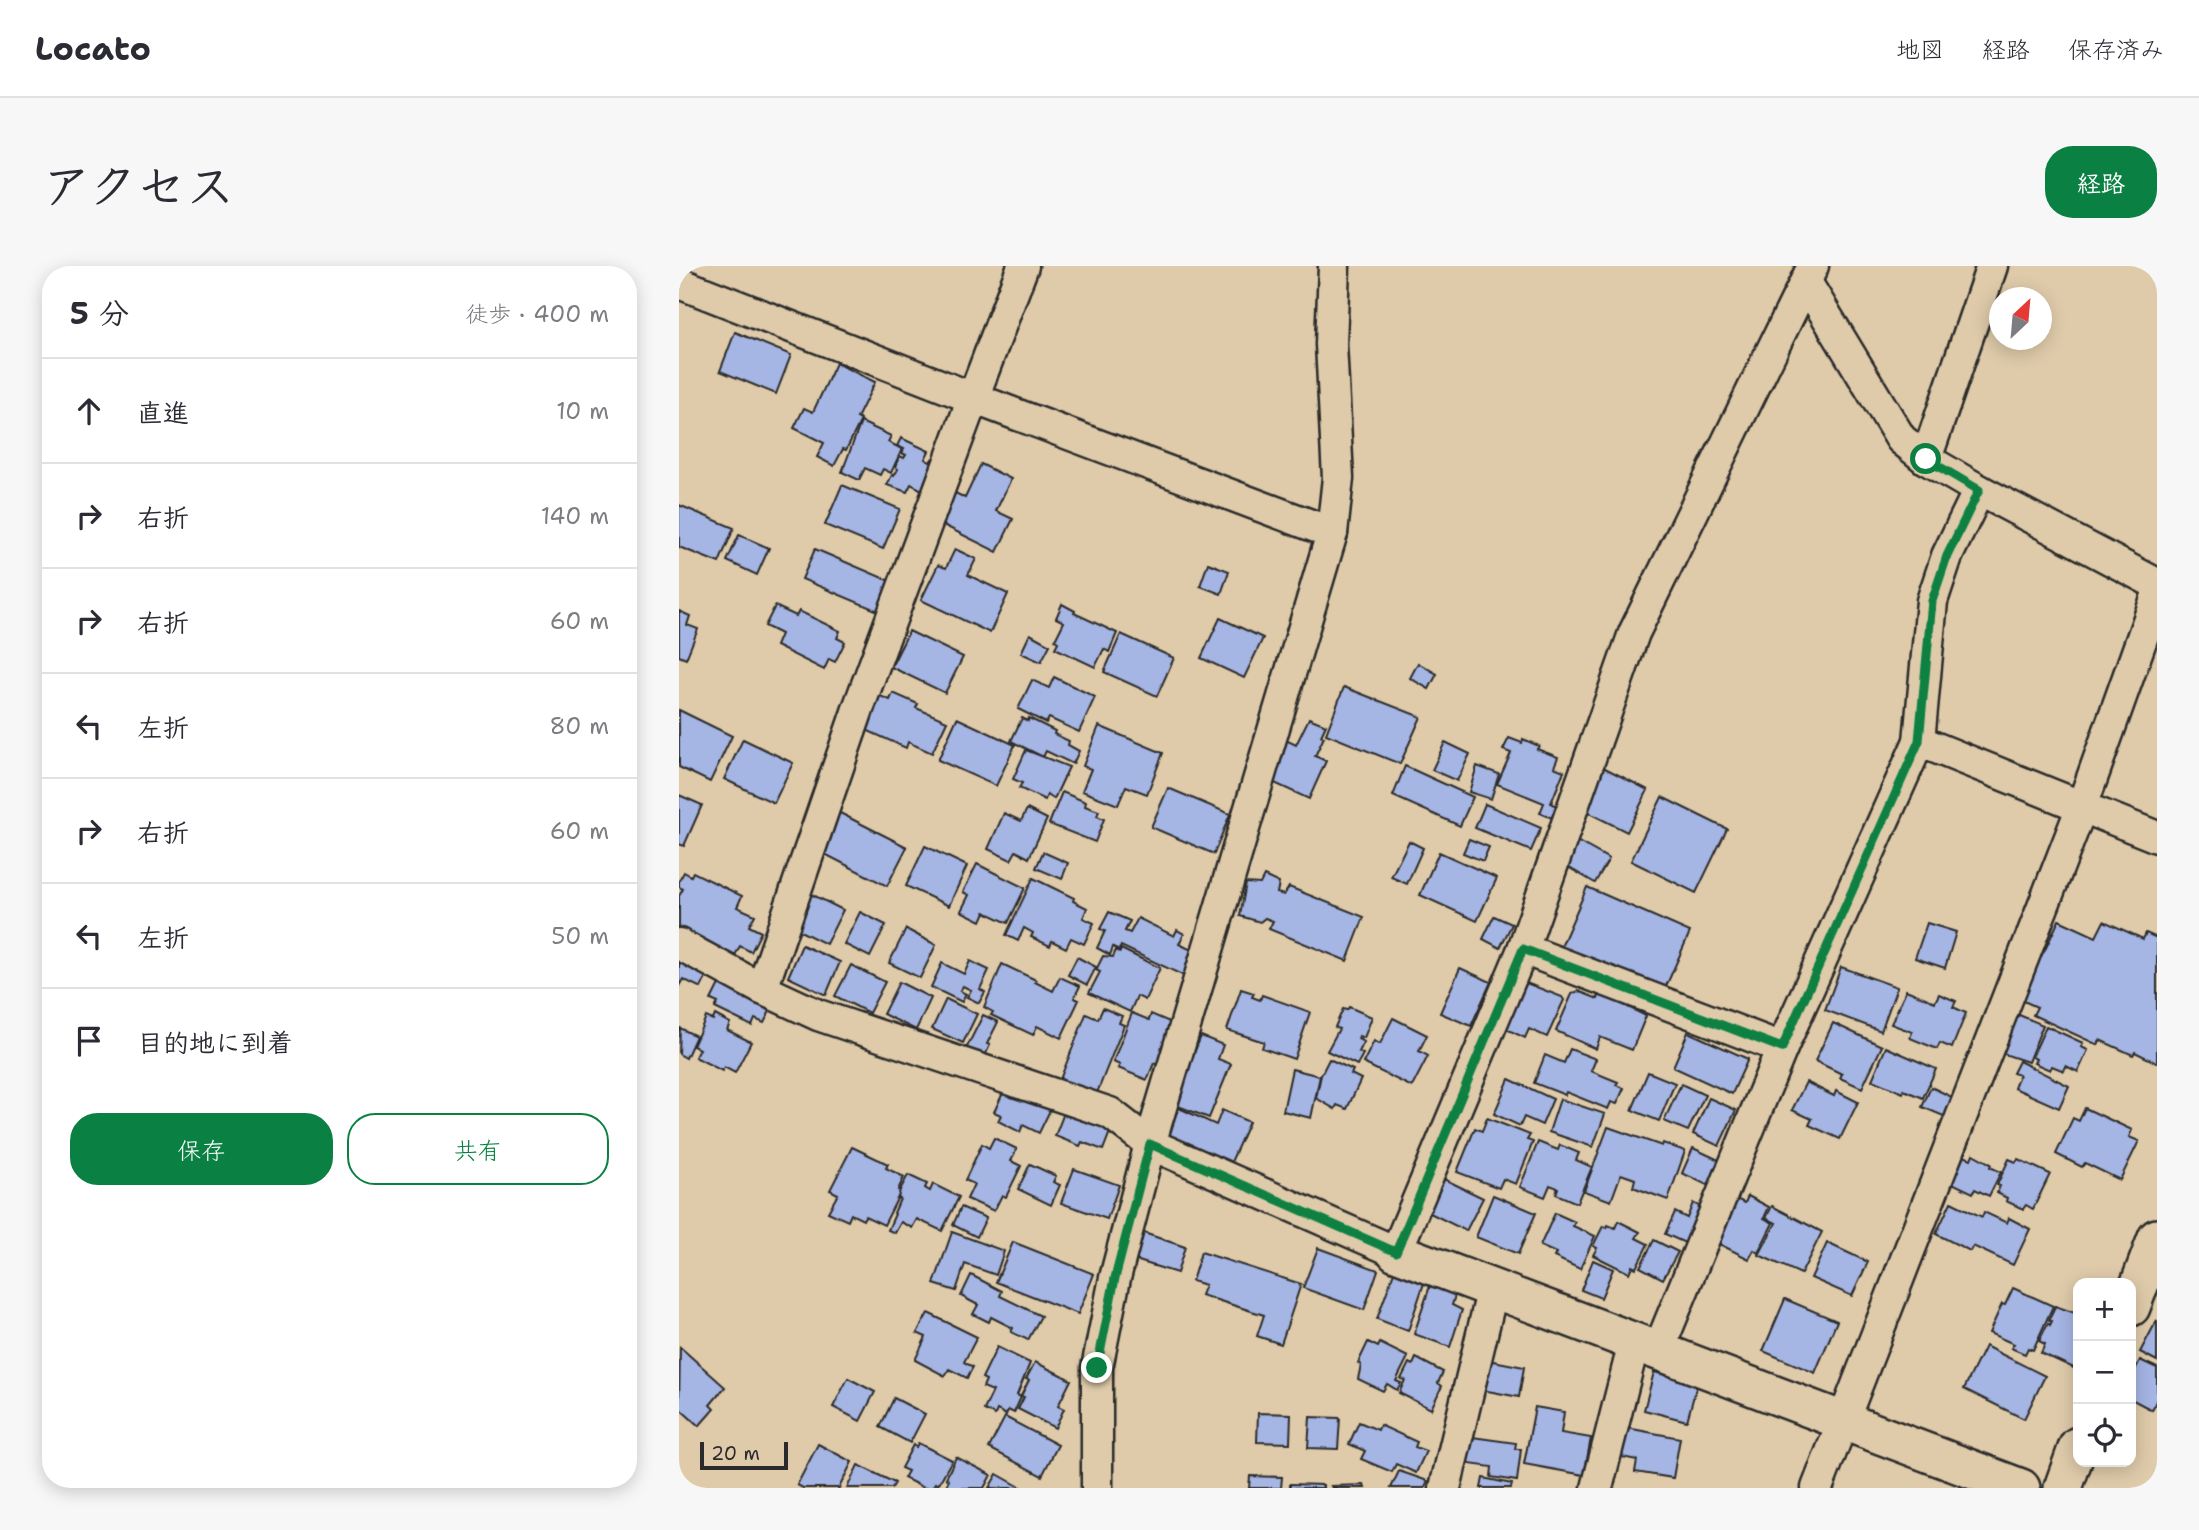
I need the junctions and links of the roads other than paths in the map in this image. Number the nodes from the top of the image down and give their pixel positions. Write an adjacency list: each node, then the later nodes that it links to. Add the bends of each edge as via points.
1 (1023, 266): 6 (street)
2 (1334, 266): 9 (street, via 1331,344 1338,478)
3 (1992, 266): 7 (street)
4 (1809, 274): 7 (street, via 1901,439); 16 (street, via 1634,633)
5 (679, 283): 6 (street)
6 (974, 398): 9 (street); 17 (street, via 859,706)
7 (1926, 459): 8 (street)
8 (1979, 490): 10 (street); 12 (street, via 1947,556 1932,601)
9 (1332, 533): 19 (street)
10 (2157, 584)
11 (2157, 596): 13 (street)
12 (1919, 741): 13 (street); 18 (street)
13 (2081, 808): 14 (street); 25 (street)
14 (2157, 837)
15 (679, 944): 17 (street)
16 (1523, 949): 18 (street); 21 (street)
17 (762, 989): 19 (street, via 818,1015 1110,1113)
18 (1782, 1048): 24 (street)
19 (1150, 1144): 21 (street); 27 (street, via 1097,1368)
20 (2157, 1238): 23 (street)
21 (1396, 1252): 22 (street)
22 (1493, 1289): 24 (street); 28 (street)
23 (2136, 1294)
24 (1646, 1347): 25 (street); 29 (street)
25 (1844, 1422): 30 (street); 31 (street)
26 (2073, 1460): 32 (street)
27 (1097, 1488)
28 (1445, 1488)
29 (1597, 1488)
30 (1817, 1488)
31 (2021, 1488)
32 (2063, 1488)

